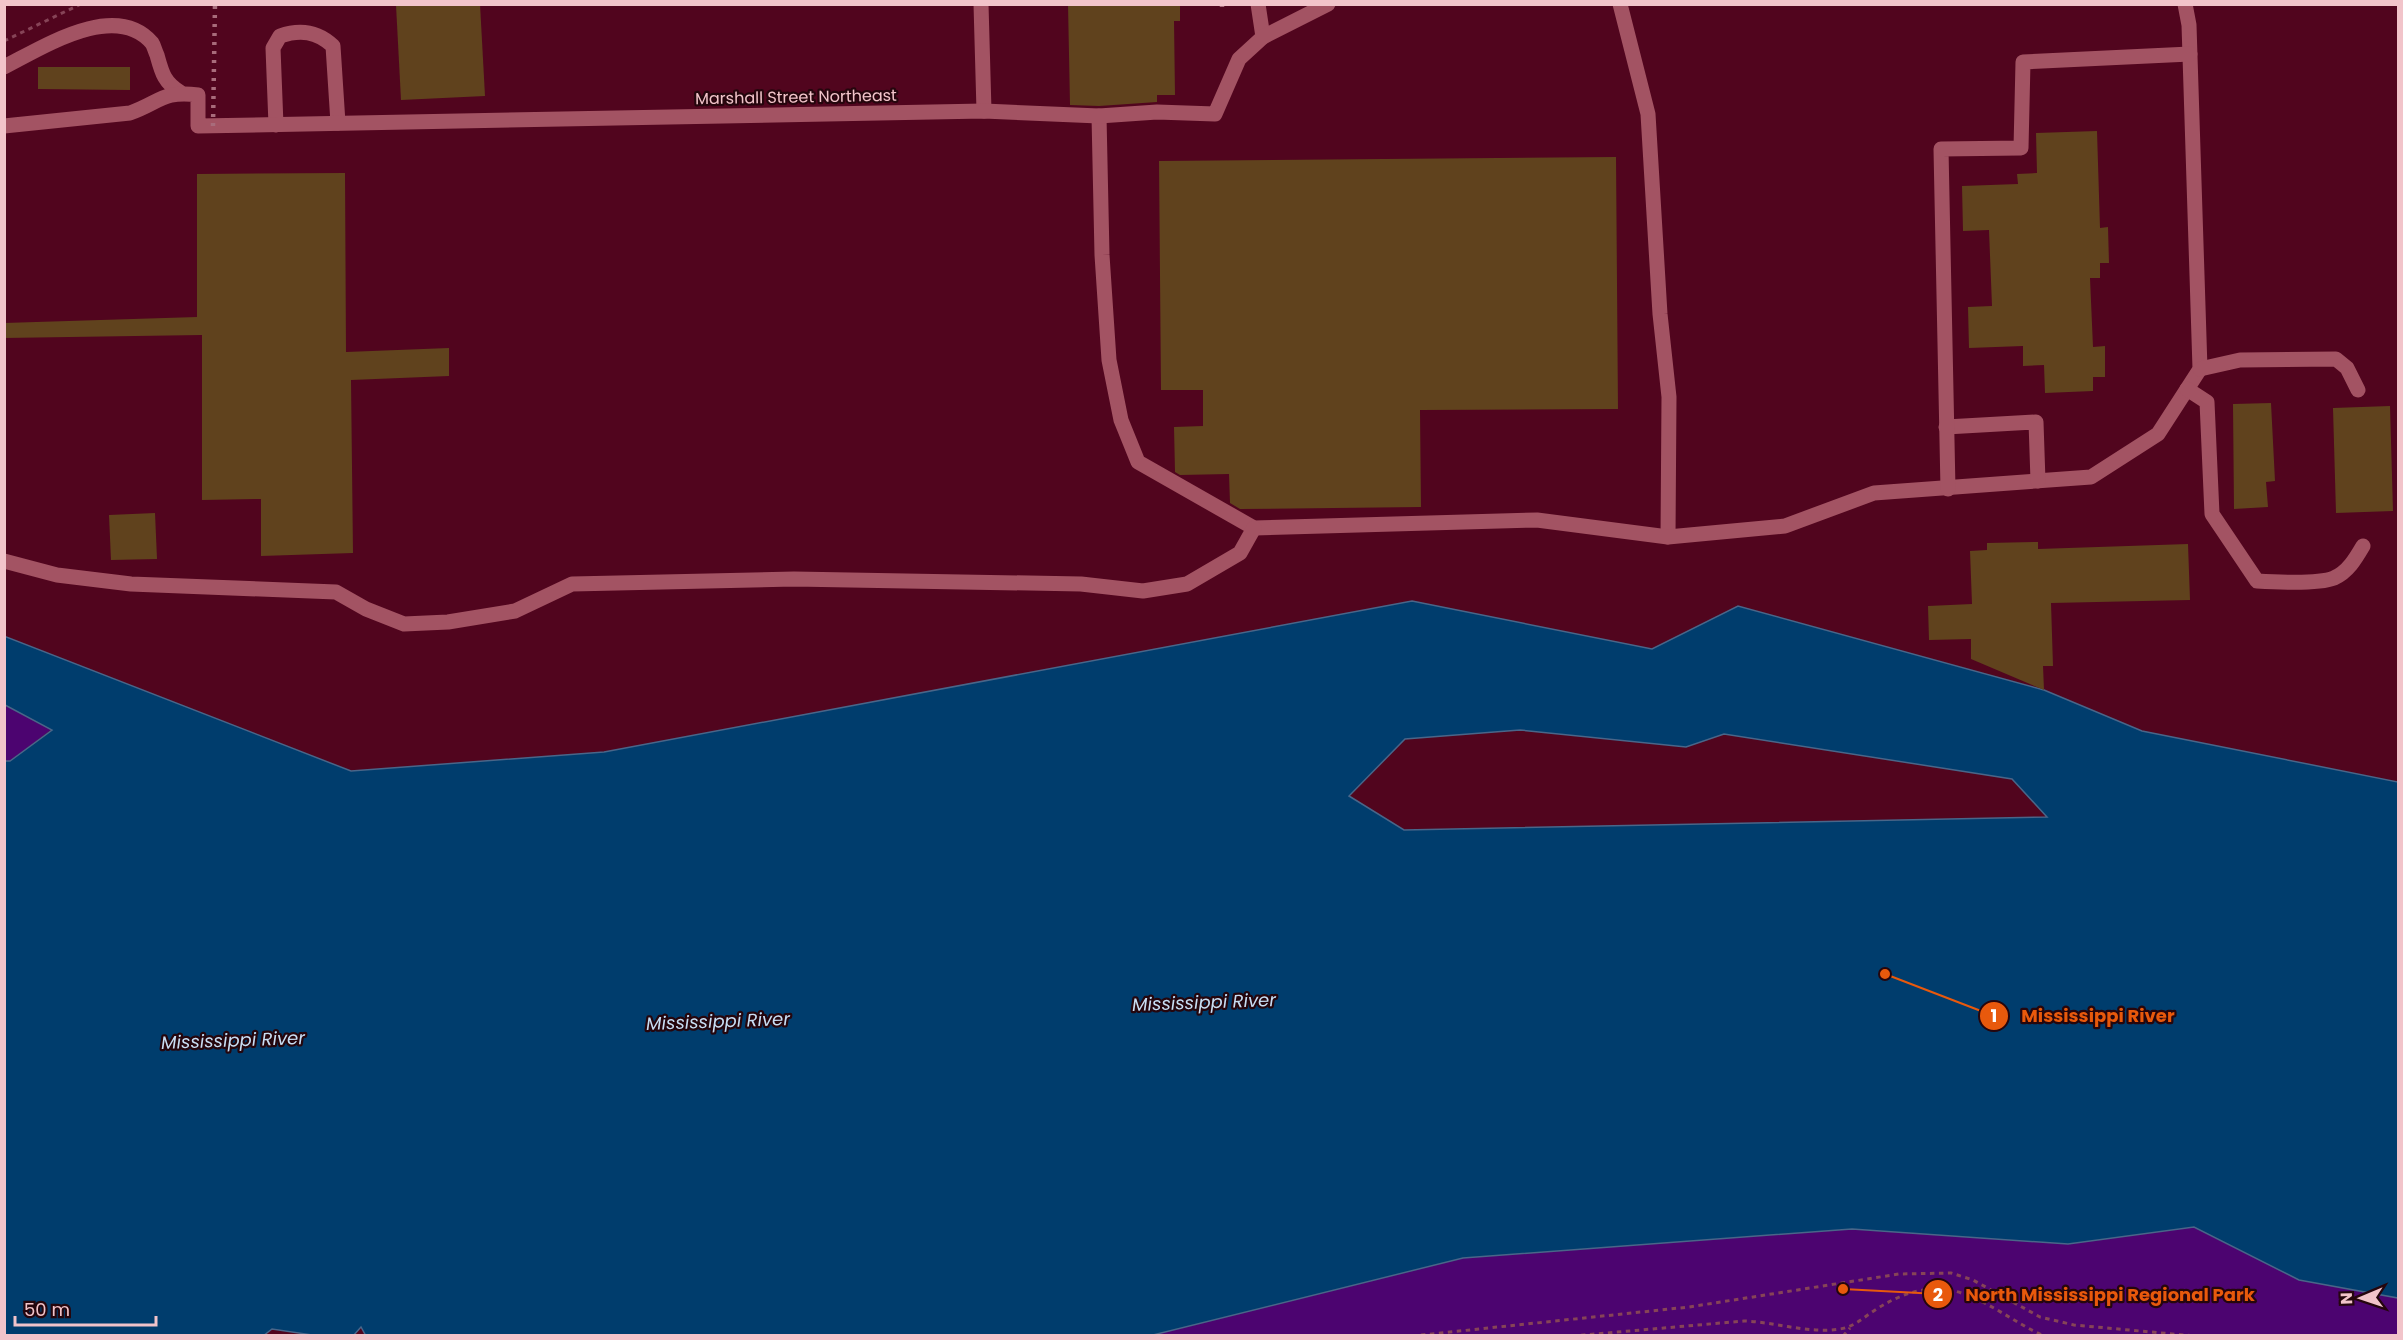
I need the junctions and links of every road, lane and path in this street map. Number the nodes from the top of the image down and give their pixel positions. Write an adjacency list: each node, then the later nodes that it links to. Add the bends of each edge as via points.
1 (81, 4): 8 (path)
2 (981, 4): 12 (street)
3 (1258, 4): 7 (street)
4 (1328, 4): 7 (street, Marshall Street Northeast)
5 (1620, 4): 24 (street, via 1648,114 1669,397)
6 (2185, 4): 9 (street)
7 (1263, 36): 13 (street, Marshall Street Northeast, via 1239,60 1215,114)
8 (4, 40)
9 (2190, 54): 17 (street); 20 (street, via 2023,62 2021,148 1941,149)
10 (4, 67): 11 (street, via 69,35 110,24 126,27 153,44 167,84)
11 (180, 92): 15 (street, Marshall Street Northeast, via 198,94 198,126); 16 (street, via 162,96 130,114)
12 (984, 111): 13 (street, Marshall Street Northeast); 14 (street, Marshall Street Northeast)
13 (1099, 116): 23 (street, via 1109,360 1121,420 1138,462)
14 (338, 123): 15 (street, Marshall Street Northeast); 15 (street, via 333,46 309,32 292,32 280,36 273,48)
15 (276, 124)
16 (4, 126)
17 (2200, 369): 18 (street); 19 (street, via 2240,360 2336,359 2347,368)
18 (2187, 389): 21 (street, via 2158,434 2091,477); 25 (street, via 2207,402 2212,514 2257,581 2334,578 2352,565)
19 (2358, 390)
20 (1946, 427): 21 (street, via 2036,422); 22 (street)
21 (2038, 481): 22 (street)
22 (1948, 489): 24 (street, via 1874,494 1785,526)
23 (1254, 528): 24 (street, via 1536,520); 26 (street, via 1240,554 1187,584 1143,591 1081,584 794,579 572,584 515,611 448,622 404,624 336,592 131,584 57,575)
24 (1668, 537)
25 (2363, 546)
26 (4, 561)
27 (1851, 1326): 29 (path, via 1826,1330 1744,1321); 30 (path); 31 (path, via 1902,1294 1924,1289 1951,1290)
28 (1412, 1335): 32 (path, via 1689,1307 1899,1274 1951,1273 1973,1280 2040,1317 2074,1325)
29 (1572, 1335)
30 (1843, 1335)
31 (2044, 1335)
32 (2171, 1335): 33 (path)
33 (2195, 1335)

